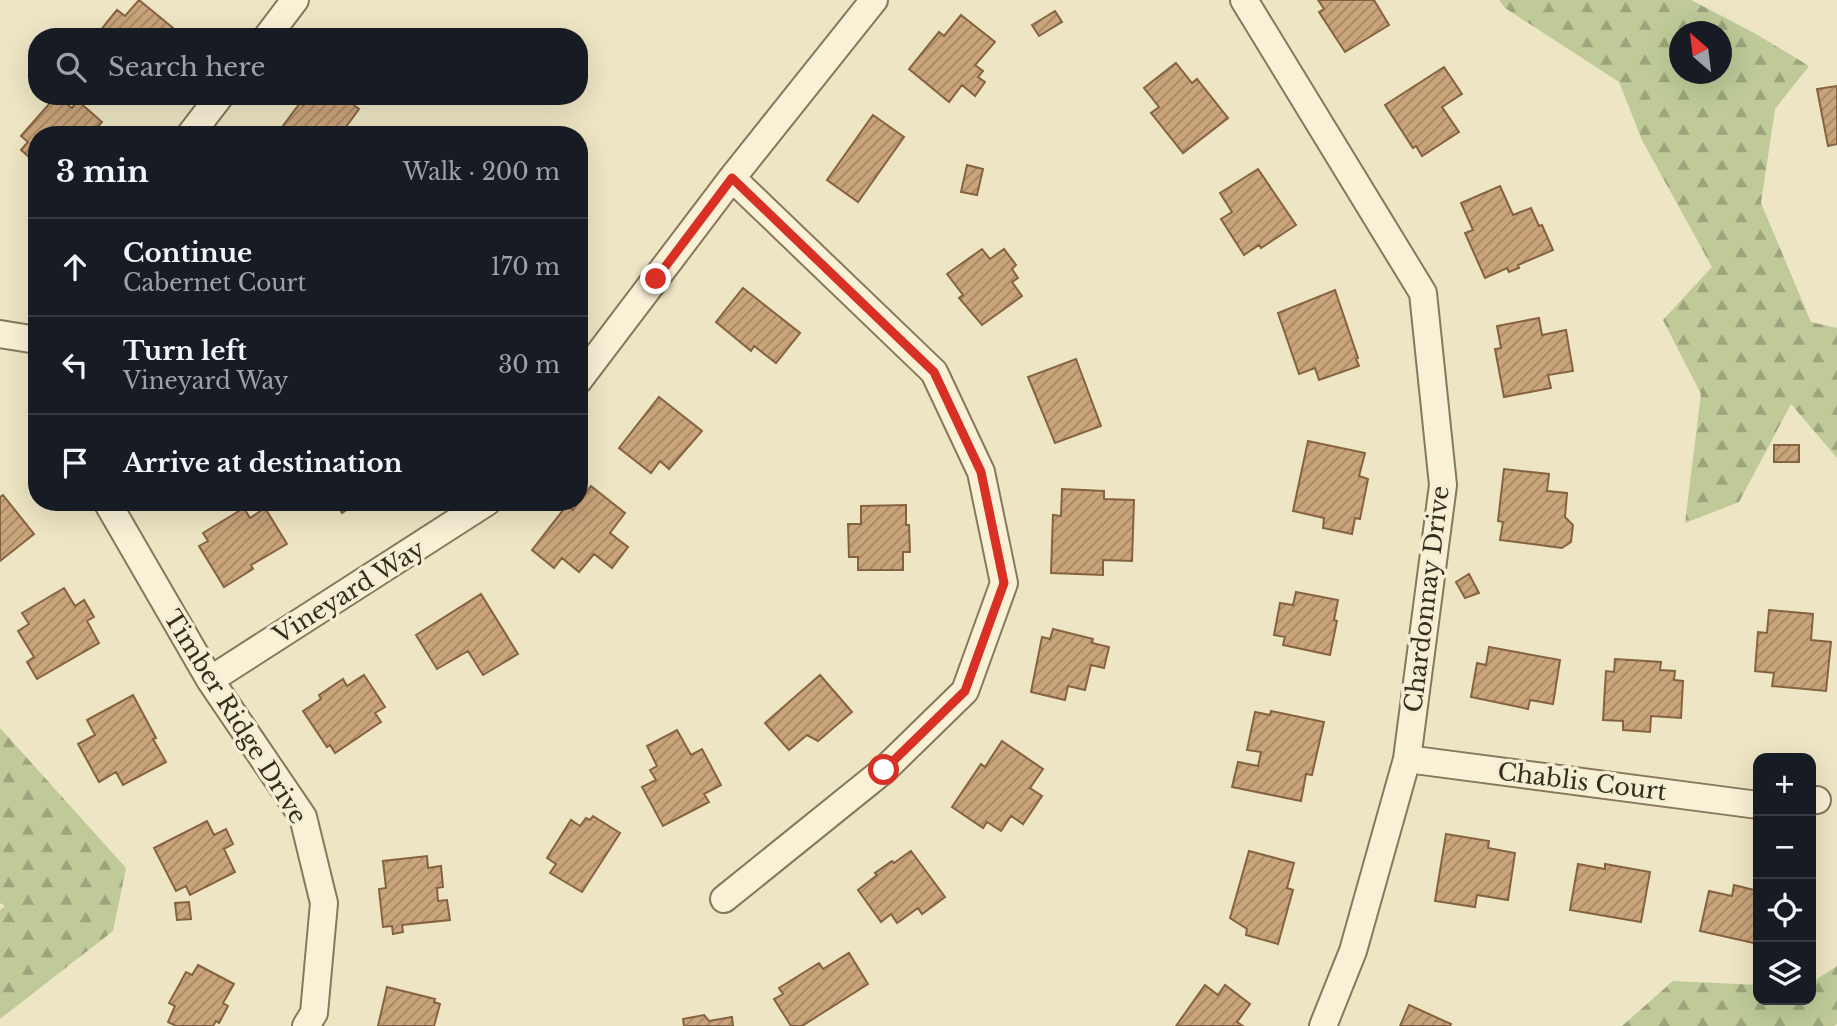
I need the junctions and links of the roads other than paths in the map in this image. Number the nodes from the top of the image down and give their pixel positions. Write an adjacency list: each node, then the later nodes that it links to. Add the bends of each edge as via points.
1 (295, 0): 4 (street)
2 (874, 0): 7 (street)
3 (1244, 0): 14 (street, Chardonnay Drive, via 1423,293 1443,485)
4 (274, 28)
5 (213, 105): 6 (street)
6 (197, 126)
7 (732, 178): 10 (street); 16 (street, via 934,372 981,472 1004,583 965,691 884,770)
8 (0, 334): 9 (street)
9 (28, 339)
10 (588, 368)
11 (112, 511): 13 (street, Timber Ridge Drive)
12 (473, 511): 13 (street, Vineyard Way)
13 (210, 680): 17 (street, Timber Ridge Drive, via 303,817 324,903 314,1013)
14 (1407, 759): 15 (street, Chablis Court); 18 (street, Chardonnay Drive, via 1353,951)
15 (1753, 804)
16 (724, 899)
17 (306, 1026)
18 (1322, 1026)

